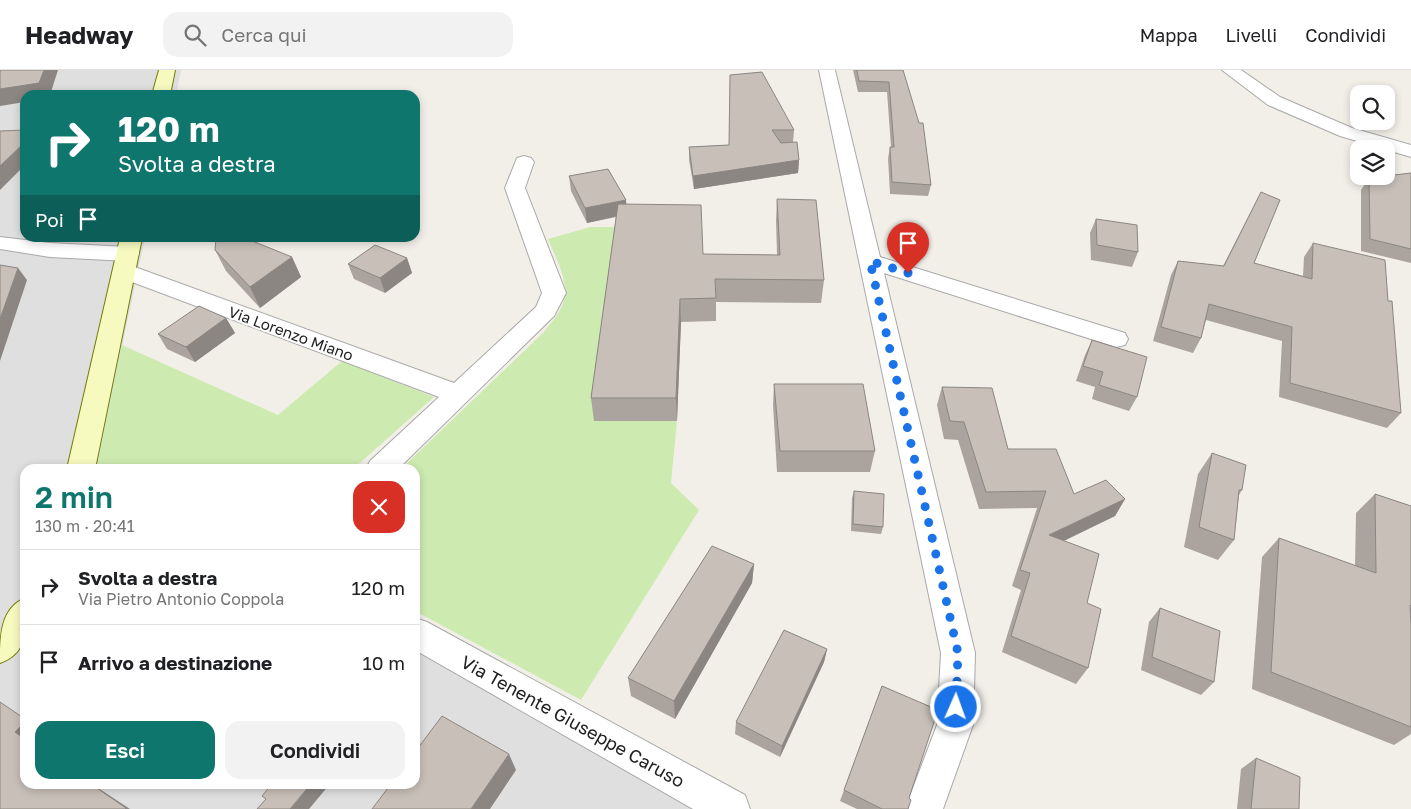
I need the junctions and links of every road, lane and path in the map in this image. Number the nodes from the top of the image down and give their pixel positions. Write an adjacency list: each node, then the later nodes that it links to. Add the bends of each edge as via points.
1 (167, 70): 4 (main road)
2 (827, 70): 9 (street)
3 (1230, 70): 5 (street, via 1274,101 1346,132)
4 (162, 90)
5 (1411, 151)
6 (524, 162): 11 (street, via 514,188 554,293 546,311)
7 (0, 243): 8 (street, Via Lorenzo Miano, via 50,250)
8 (128, 254): 11 (street, Via Lorenzo Miano); 12 (main road)
9 (870, 261): 10 (street); 18 (street, via 958,653 955,725)
10 (1116, 338)
11 (457, 394): 13 (street)
12 (83, 464)
13 (385, 464)
14 (20, 619): 16 (main road)
15 (420, 635): 17 (street, Via Tenente Giuseppe Caruso)
16 (0, 648)
17 (730, 809)
18 (924, 809)

